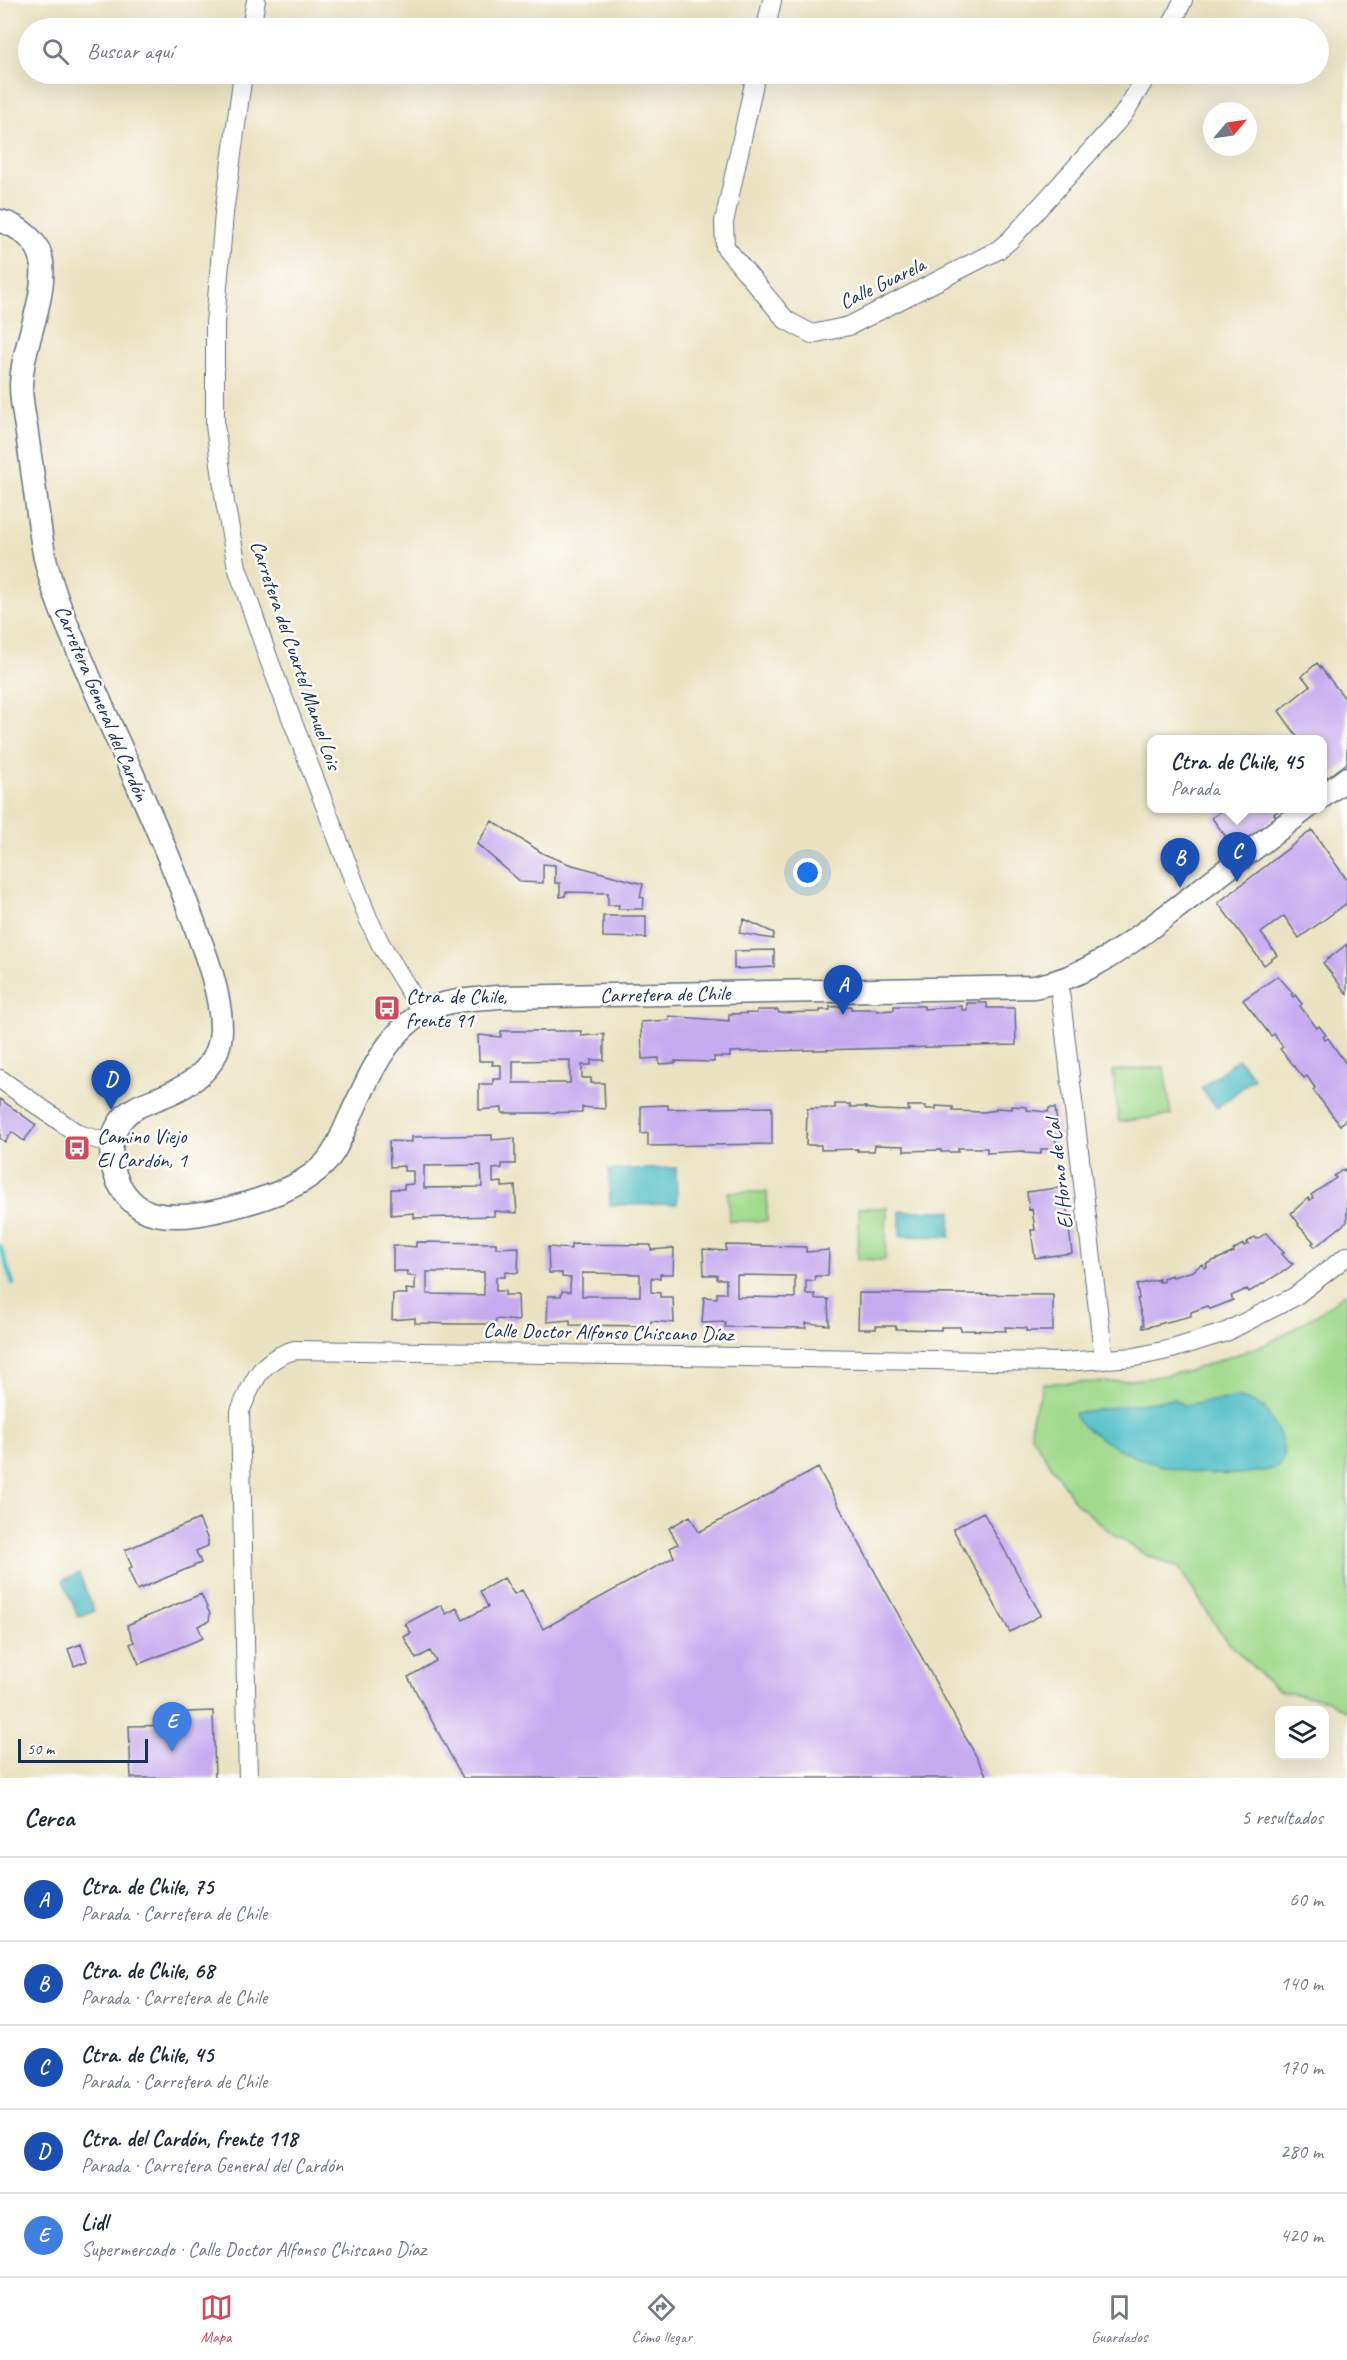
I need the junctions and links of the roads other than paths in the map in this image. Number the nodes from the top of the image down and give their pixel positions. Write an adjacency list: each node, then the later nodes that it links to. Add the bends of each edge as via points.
1 (256, 0): 4 (street)
2 (772, 0): 5 (street)
3 (1183, 0): 6 (street)
4 (253, 18)
5 (768, 18)
6 (1175, 18)
7 (242, 84): 15 (street, Carretera del Cuartel Manuel Lois, via 224,213 213,374 215,425 237,567 368,918)
8 (754, 84): 9 (street, Calle Guarela, via 724,222 725,247 786,320 812,334 849,326 998,250 1123,115)
9 (1142, 84)
10 (0, 220): 17 (street, Carretera General del Cardón, via 29,236 42,258 42,290 27,340 21,388 42,549 61,611 185,897 210,969 221,1017 220,1043 205,1071 186,1087 130,1112 117,1128)
11 (1347, 778): 12 (street)
12 (1327, 794)
13 (1300, 813): 14 (street, Carretera de Chile, via 1116,952)
14 (1059, 983): 15 (street, Carretera de Chile, via 1034,987 498,997 455,1001); 19 (street, El Horno de Cal)
15 (423, 1013): 17 (street, Carretera de Chile, via 387,1045 336,1147 321,1168 292,1187 236,1206 193,1215 156,1214 141,1209 124,1192 112,1162)
16 (0, 1079): 17 (street, via 78,1134)
17 (112, 1144)
18 (1347, 1256): 19 (street, Calle Doctor Alfonso Chiscano Díaz, via 1294,1298 1226,1332 1172,1349)
19 (1104, 1359): 20 (street, Calle Doctor Alfonso Chiscano Díaz, via 1063,1362 295,1350 278,1355 251,1384 240,1412)
20 (248, 1778)

